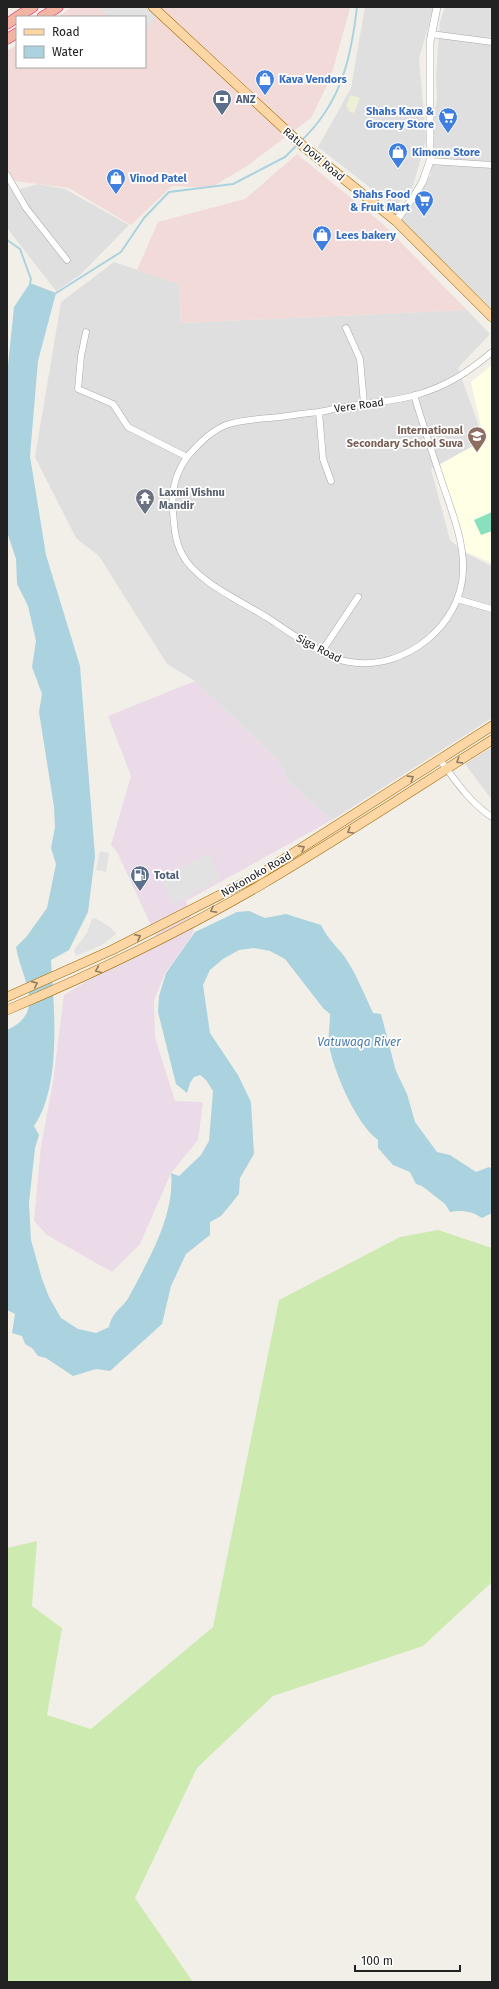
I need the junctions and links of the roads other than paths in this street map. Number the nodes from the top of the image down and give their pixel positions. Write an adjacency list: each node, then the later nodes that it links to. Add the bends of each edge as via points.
1 (33, 7): 5 (highway)
2 (58, 7): 6 (highway)
3 (153, 7): 16 (main road, Ratu Dovi Road, via 303,146)
4 (437, 7): 10 (street)
5 (20, 14)
6 (44, 16)
7 (16, 17): 8 (highway)
8 (7, 24)
9 (16, 34): 11 (highway)
10 (431, 34): 12 (street); 13 (street)
11 (7, 39)
12 (492, 42)
13 (430, 161): 14 (street); 16 (street, via 423,181)
14 (492, 165)
15 (7, 175): 17 (street, via 26,208)
16 (396, 221): 18 (main road, Ratu Dovi Road)
17 (67, 260)
18 (492, 318)
19 (346, 328): 23 (street, via 360,359)
20 (86, 332): 26 (street, via 78,389 113,404 128,427)
21 (492, 352): 22 (street, Vere Road, via 454,381)
22 (414, 395): 23 (street, Vere Road); 29 (street, Siga Road, via 463,552 463,574)
23 (364, 404): 24 (street, Vere Road)
24 (320, 412): 25 (street, Vere Road, via 233,423); 27 (street, via 323,459)
25 (216, 430): 26 (street, Siga Road)
26 (187, 457): 31 (street, Siga Road, via 177,476 172,506 176,539 185,560 223,590)
27 (331, 481)
28 (358, 597): 31 (street)
29 (457, 598): 30 (street); 31 (street, Siga Road, via 430,638 406,654 376,662 350,662)
30 (492, 609)
31 (322, 651)
32 (492, 726): 34 (main road, Nokonoko Road)
33 (492, 740): 35 (main road, Nokonoko Road, one-way to 35)
34 (440, 760): 35 (street); 37 (main road, Nokonoko Road, one-way to 34, via 259,875)
35 (446, 769): 36 (street, via 478,808); 38 (main road, Nokonoko Road, one-way to 38, via 387,808)
36 (492, 818)
37 (228, 891): 38 (main road); 39 (main road, Nokonoko Road, one-way to 37, via 112,950)
38 (233, 900): 40 (main road, Nokonoko Road, one-way to 40, via 119,961)
39 (7, 997)
40 (7, 1010)

